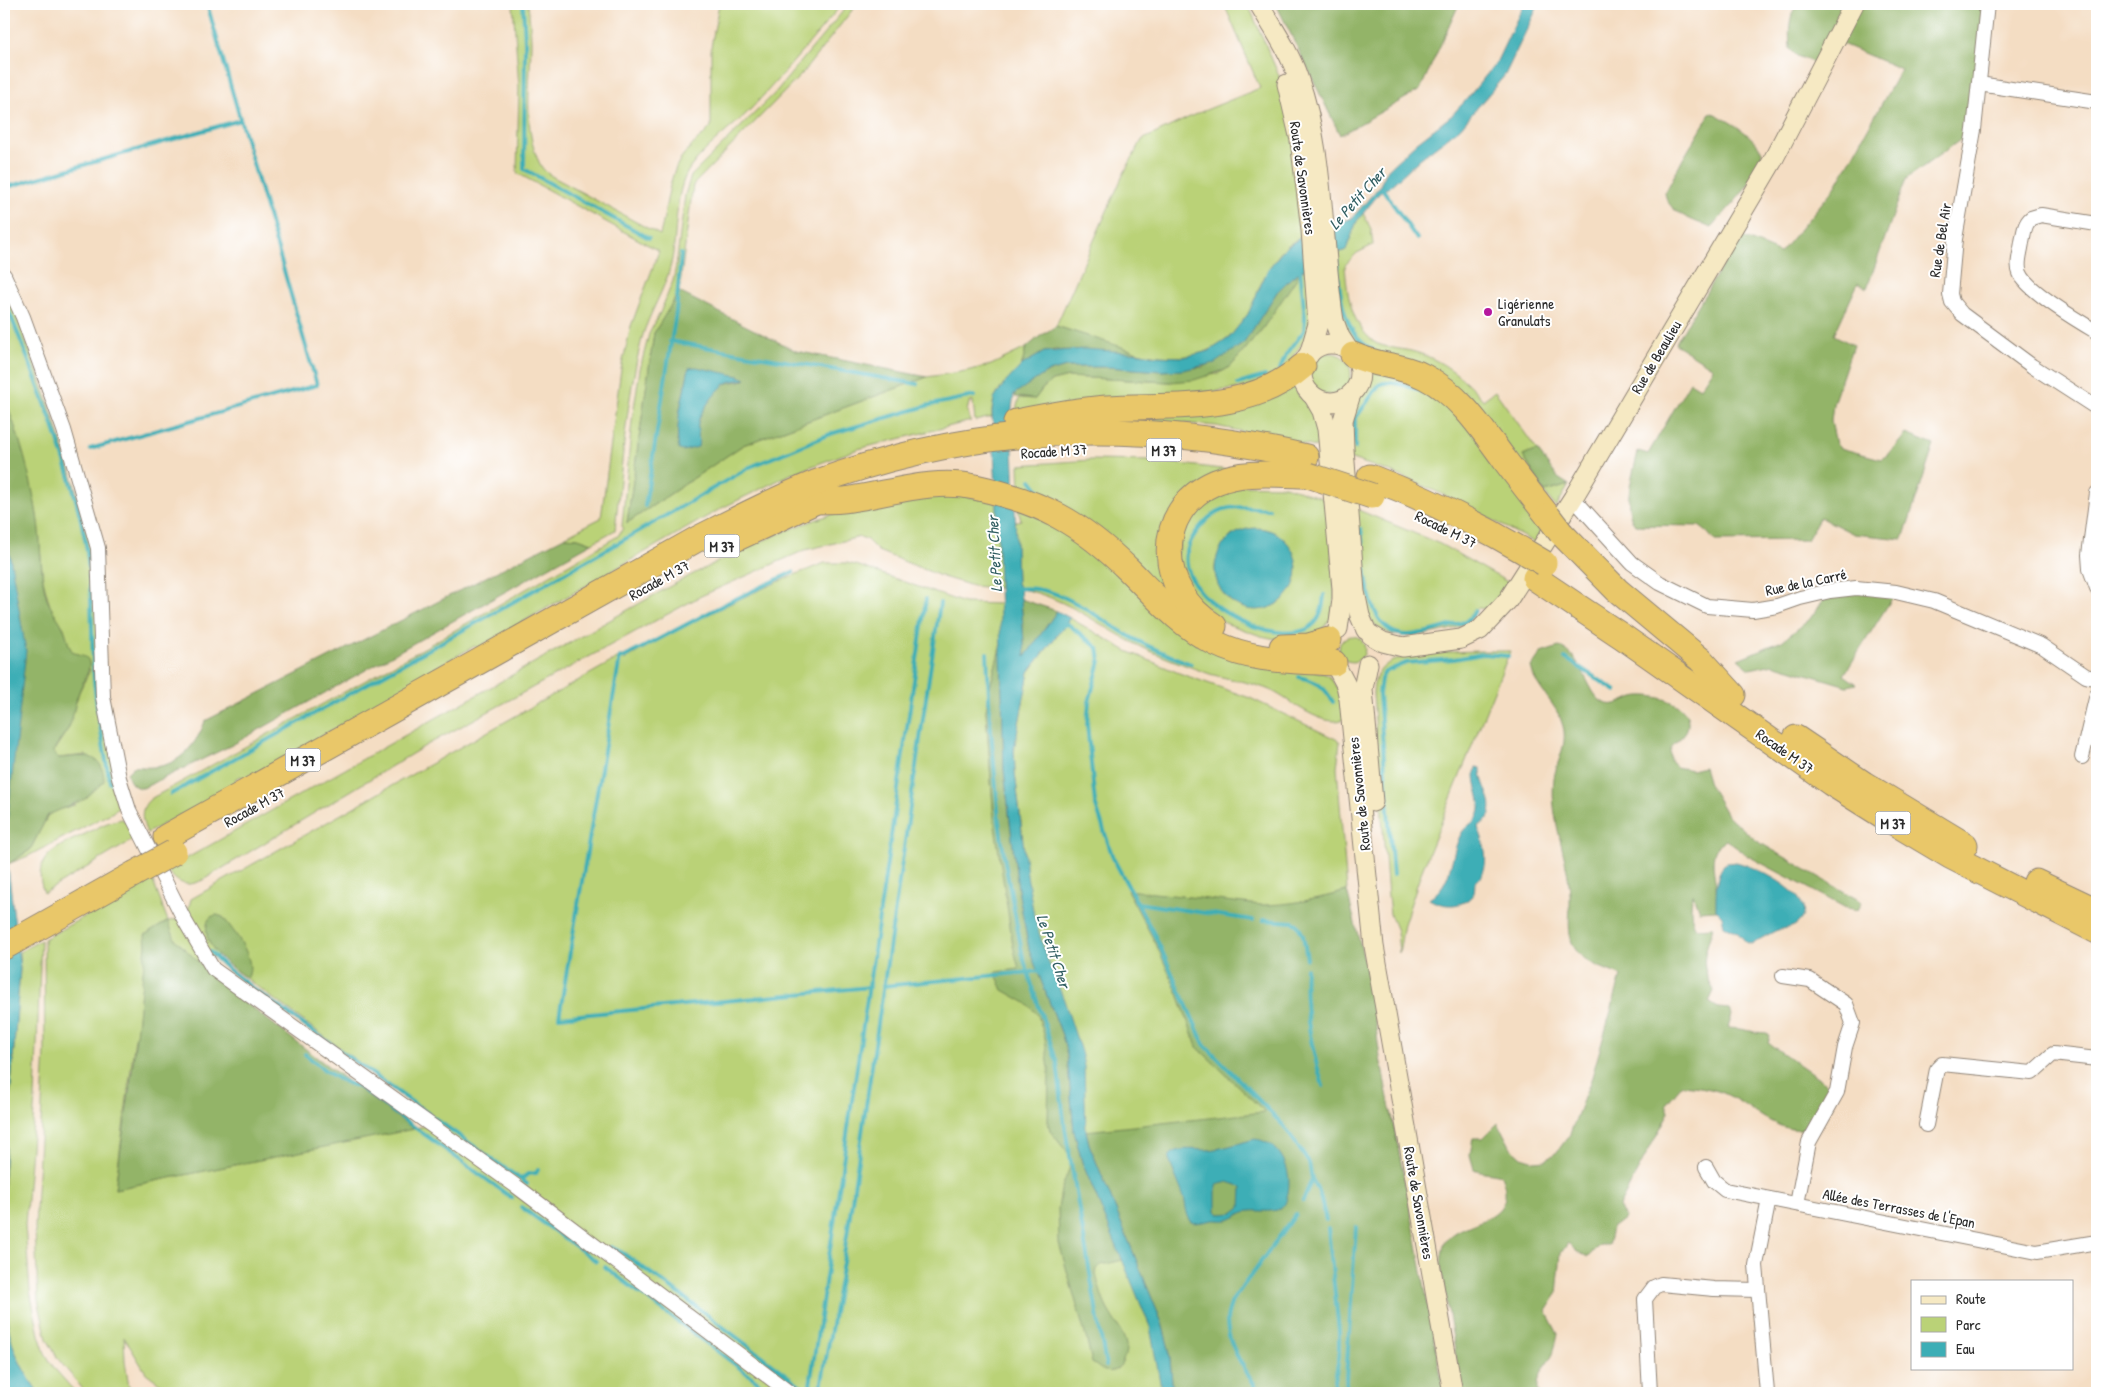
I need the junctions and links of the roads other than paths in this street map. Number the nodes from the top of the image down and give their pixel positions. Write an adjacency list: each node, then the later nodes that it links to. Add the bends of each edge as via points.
1 (1259, 4): 7 (main road, Route de Savonnières, via 1292,99 1318,228)
2 (1854, 4): 19 (main road, Rue de Beaulieu, via 1772,162)
3 (1987, 4): 4 (street, Rue de Bel Air)
4 (1980, 84): 5 (street); 14 (street, Rue de Bel Air, via 1950,277 1952,302 1962,314 2032,366)
5 (2097, 102)
6 (2097, 224): 9 (street, via 2041,215 2031,218 2025,227 2019,262 2024,280)
7 (1321, 264): 10 (main road, Route de Savonnières, via 1334,320); 11 (main road, Route de Savonnières, via 1318,324)
8 (4, 275): 46 (street, via 23,317 64,430 98,548 103,697 119,778 129,810 213,970 516,1186)
9 (2097, 332)
10 (1351, 353): 11 (main road, via 1333,344 1324,345); 12 (main road, via 1360,375); 30 (highway, via 1414,372 1445,390 1482,429 1555,525 1617,590 1701,660)
11 (1306, 360): 13 (main road, via 1302,380); 15 (highway, via 1288,378 1273,387 1226,402 1088,409)
12 (1351, 394): 13 (main road, via 1333,402); 23 (main road, via 1343,420 1344,449 1355,592)
13 (1314, 397): 25 (main road, via 1323,416 1330,446 1342,588)
14 (2097, 408)
15 (1017, 437): 16 (highway); 17 (highway, Rocade M 37 / M 37, via 1083,448 1170,451)
16 (972, 444): 20 (highway, Rocade M 37 / M 37, via 908,472); 27 (highway, Rocade M 37 / M 37, via 939,448 841,474 770,502 699,538)
17 (1307, 466): 21 (highway, Rocade M 37 / M 37, bridge, via 1371,487 1450,530); 25 (highway, via 1240,476 1219,481 1202,490 1188,500 1176,520 1170,563 1175,584 1184,600 1199,616 1218,628 1267,645)
18 (2097, 493): 22 (street, via 2090,569)
19 (1572, 498): 24 (main road, Rue de Beaulieu, via 1508,600 1480,630 1461,639); 28 (street, Rue de la Carré, via 1632,563 1660,583 1707,606 1752,610 1830,591 1856,588 1896,592 1934,601 1997,626 2042,646 2086,676)
20 (817, 501): 25 (highway, via 850,500 896,490 955,485 1019,498 1062,516 1085,532 1174,616 1215,643 1267,659); 27 (highway, Rocade M 37 / M 37)
21 (1531, 565): 30 (highway, Rocade M 37 / M 37); 35 (highway, Rocade M 37 / M 37, via 1623,637 1831,783 1950,856)
22 (2097, 588)
23 (1368, 633): 24 (main road, Rue de Beaulieu, via 1383,642); 25 (main road, via 1361,627 1349,625); 26 (main road, via 1374,650)
24 (1403, 647): 26 (main road, Rue de Beaulieu)
25 (1334, 650): 26 (main road, via 1350,671 1363,668); 38 (main road, Route de Savonnières, via 1349,699 1374,946)
26 (1370, 662): 38 (main road, Route de Savonnières, via 1364,689)
27 (484, 668): 32 (highway, Rocade M 37 / M 37)
28 (2097, 679)
29 (2097, 694): 31 (street)
30 (1733, 695): 33 (highway, Rocade M 37 / M 37, via 1864,784 1959,841)
31 (2082, 757)
32 (79, 896): 34 (highway, Rocade M 37 / M 37); 36 (highway, Rocade M 37 / M 37)
33 (2097, 911)
34 (4, 928)
35 (2097, 931)
36 (4, 947)
37 (1783, 976): 43 (street, via 1810,980 1824,989 1846,1004 1853,1023 1837,1092 1808,1142)
38 (1387, 1012): 47 (main road, Route de Savonnières)
39 (2097, 1059): 40 (street, via 2053,1054 2032,1073 1942,1064 1937,1069)
40 (1926, 1125)
41 (1706, 1167): 42 (street, Allée des Terrasses de l'Epan, via 1720,1187)
42 (1769, 1199): 43 (street, Allée des Terrasses de l'Epan); 45 (street, via 1756,1264)
43 (1798, 1204): 44 (street, Allée des Terrasses de l'Epan, via 2037,1252)
44 (2097, 1242)
45 (1758, 1290): 48 (street, via 1661,1284 1654,1287 1645,1300); 49 (street)
46 (790, 1393)
47 (1453, 1393)
48 (1650, 1393)
49 (1767, 1393)

